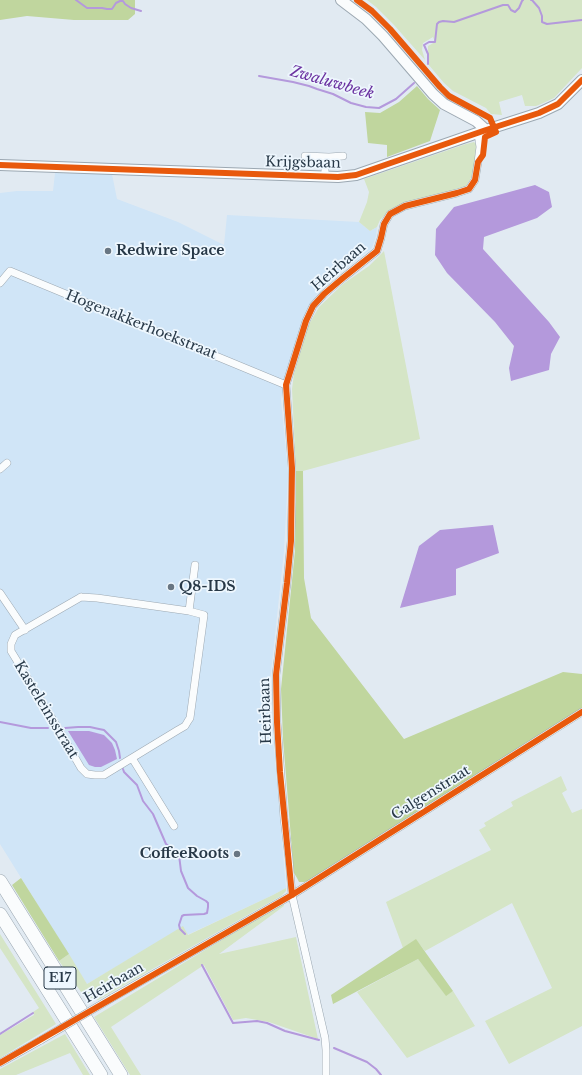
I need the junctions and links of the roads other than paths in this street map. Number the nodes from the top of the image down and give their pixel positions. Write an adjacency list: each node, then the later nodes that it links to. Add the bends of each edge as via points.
1 (341, 0): 3 (main road, via 383,36 433,94 444,104 476,121)
2 (582, 80): 3 (main road, Krijgsbaan, via 558,104)
3 (482, 132): 8 (main road, Krijgsbaan, via 356,175); 10 (street, Heirbaan, via 475,180 469,189 405,206 390,214 384,224 377,251 313,306)
4 (305, 156): 6 (street, Krijgsbaan)
5 (343, 156): 6 (street, Krijgsbaan)
6 (325, 157): 8 (street, Krijgsbaan)
7 (0, 165): 8 (main road, Krijgsbaan)
8 (325, 176)
9 (0, 283): 10 (street, Hogenakkerhoekstraat, via 10,271)
10 (286, 385): 21 (street, Heirbaan, via 292,468 291,533 276,675 280,772)
11 (7, 463): 12 (street)
12 (0, 469)
13 (195, 564): 15 (street)
14 (0, 593): 16 (street)
15 (189, 611): 16 (street, Kasteleinsstraat, via 81,597); 18 (street, Kasteleinsstraat, via 204,615 190,718 185,726)
16 (25, 630): 18 (street, Kasteleinsstraat, via 15,635 11,651 81,768 87,774 104,775)
17 (582, 712): 21 (street, Galgenstraat)
18 (132, 758): 19 (street)
19 (174, 826)
20 (0, 881): 25 (highway, E17)
21 (292, 895): 23 (street, Heirbaan, bridge); 26 (street, via 325,1038)
22 (0, 914): 24 (highway, E17)
23 (0, 1063)
24 (101, 1075)
25 (121, 1075)
26 (326, 1075)

